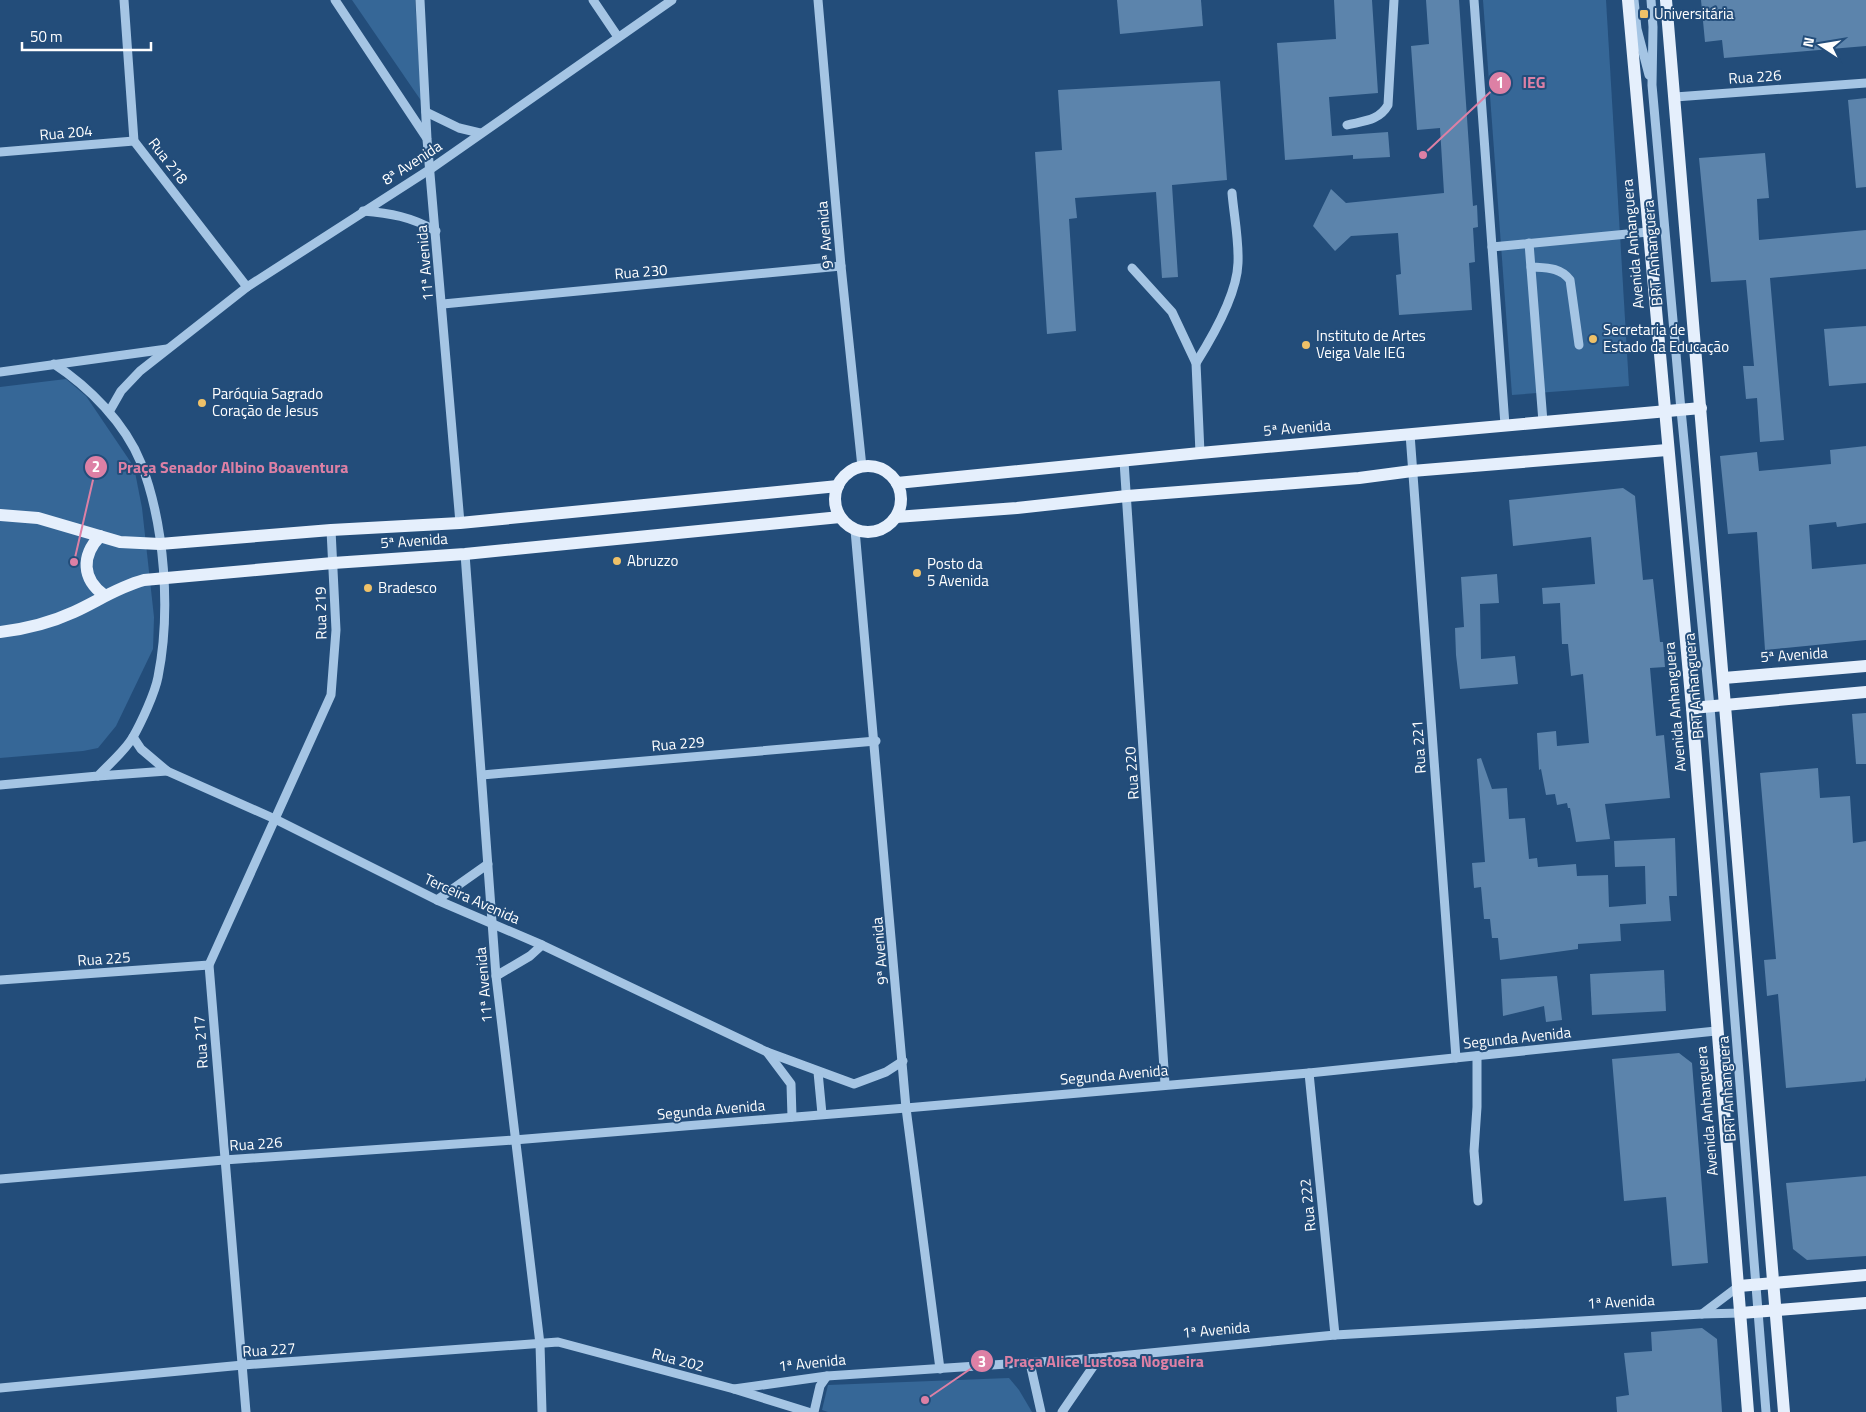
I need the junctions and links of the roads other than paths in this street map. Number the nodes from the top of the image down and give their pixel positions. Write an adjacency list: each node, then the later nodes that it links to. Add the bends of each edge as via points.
1 (124, 0): 21 (street, Rua 218)
2 (335, 0): 20 (street)
3 (420, 0): 17 (street, 11ª Avenida)
4 (593, 0): 13 (street)
5 (672, 0): 13 (street, 8ª Avenida)
6 (818, 0): 30 (street, 9ª Avenida)
7 (1394, 0): 18 (street, via 1388,105 1384,114 1376,118)
8 (1474, 0): 29 (street)
9 (1628, 0): 27 (main road, Avenida Anhanguera)
10 (1634, 0): 15 (street, BRT Anhanguera, via 1636,29)
11 (1651, 0): 15 (street, BRT Anhanguera)
12 (1666, 0): 16 (main road)
13 (618, 37): 19 (street, 8ª Avenida)
14 (1866, 83): 16 (street, Rua 226)
15 (1652, 85): 42 (street, BRT Anhanguera)
16 (1675, 97): 40 (main road)
17 (426, 112): 19 (street, via 459,128); 20 (street, 11ª Avenida)
18 (1347, 125)
19 (480, 133): 23 (street, 8ª Avenida)
20 (428, 139): 23 (street, 11ª Avenida)
21 (134, 140): 22 (street, Rua 204); 33 (street, Rua 218)
22 (0, 152)
23 (432, 168): 25 (street, 8ª Avenida); 26 (street, 11ª Avenida)
24 (1232, 193): 37 (street, via 1238,264 1235,281 1211,340)
25 (362, 211): 26 (street, via 410,218); 33 (street, 8ª Avenida)
26 (436, 231): 34 (street, 11ª Avenida)
27 (1648, 232): 28 (street); 41 (main road, Avenida Anhanguera)
28 (1529, 243): 29 (street); 31 (street)
29 (1492, 247): 45 (street)
30 (841, 266): 34 (street, Rua 230); 50 (street, 9ª Avenida)
31 (1532, 267): 35 (street, via 1556,269 1570,280); 44 (street)
32 (1132, 268): 37 (street, via 1172,312)
33 (246, 286): 36 (street, 8ª Avenida)
34 (443, 304): 58 (street, 11ª Avenida)
35 (1579, 345)
36 (167, 349): 38 (street); 43 (street, 8ª Avenida, via 121,391)
37 (1196, 363): 48 (street)
38 (54, 364): 39 (street); 43 (street, via 89,391)
39 (0, 372)
40 (1701, 408): 42 (main road, 5ª Avenida); 69 (main road)
41 (1664, 410): 42 (main road, 5ª Avenida); 44 (main road, 5ª Avenida); 47 (main road, Avenida Anhanguera)
42 (1681, 410): 73 (street, BRT Anhanguera)
43 (109, 412): 62 (street, via 140,461)
44 (1543, 422): 45 (main road, 5ª Avenida)
45 (1505, 425): 46 (main road, 5ª Avenida)
46 (1410, 434): 48 (main road, 5ª Avenida); 51 (street, Rua 221)
47 (1667, 450): 51 (main road); 74 (main road, Avenida Anhanguera)
48 (1200, 453): 49 (main road, 5ª Avenida)
49 (1124, 461): 52 (main road, 5ª Avenida); 54 (street, Rua 220)
50 (862, 467): 52 (main road, via 882,470); 53 (main road, via 852,471)
51 (1412, 471): 54 (main road); 92 (street, Rua 221)
52 (897, 483): 57 (main road, via 901,500)
53 (838, 486): 56 (main road, via 836,507); 58 (main road, 5ª Avenida)
54 (1128, 496): 57 (main road); 96 (street, Rua 220)
55 (0, 515): 61 (main road, 5ª Avenida, via 38,518)
56 (840, 517): 60 (main road); 63 (main road, 5ª Avenida)
57 (896, 517): 60 (main road, via 874,532)
58 (460, 523): 59 (main road, 5ª Avenida)
59 (331, 530): 62 (main road, 5ª Avenida); 64 (street, Rua 219)
60 (855, 530): 76 (street, 9ª Avenida)
61 (100, 536): 62 (main road, 5ª Avenida, via 120,542); 66 (main road, via 87,556 86,567 92,583)
62 (160, 544): 65 (street)
63 (464, 554): 64 (main road, 5ª Avenida); 78 (street, 11ª Avenida)
64 (333, 563): 65 (main road, 5ª Avenida); 71 (street, Rua 219, via 336,630)
65 (162, 578): 66 (main road, 5ª Avenida, via 122,586); 75 (street, via 164,637 158,679)
66 (104, 595): 67 (main road, 5ª Avenida, via 47,623)
67 (0, 632)
68 (1866, 666): 69 (main road, 5ª Avenida)
69 (1724, 678): 72 (main road)
70 (1866, 692): 72 (main road)
71 (331, 695): 81 (street, Rua 217)
72 (1725, 705): 73 (main road); 105 (main road)
73 (1710, 707): 74 (main road); 106 (street, BRT Anhanguera)
74 (1692, 708): 89 (main road, Avenida Anhanguera)
75 (133, 737): 77 (street, Terceira Avenida, via 141,749); 79 (street)
76 (876, 741): 78 (street, Rua 229); 93 (street, 9ª Avenida)
77 (167, 771): 79 (street, Terceira Avenida); 81 (street, Terceira Avenida)
78 (482, 775): 82 (street, 11ª Avenida)
79 (98, 776): 80 (street, Terceira Avenida)
80 (0, 785)
81 (274, 819): 83 (street, Terceira Avenida); 86 (street, Rua 217)
82 (488, 864): 83 (street); 84 (street, 11ª Avenida)
83 (437, 900): 84 (street, Terceira Avenida)
84 (492, 923): 85 (street, Terceira Avenida); 87 (street, 11ª Avenida)
85 (542, 946): 87 (street); 90 (street, Terceira Avenida)
86 (209, 966): 88 (street, Rua 225); 101 (street, Rua 217)
87 (496, 976): 100 (street, 11ª Avenida)
88 (0, 980)
89 (1716, 1031): 91 (street, Segunda Avenida); 107 (main road, Avenida Anhanguera)
90 (767, 1052): 94 (street, Terceira Avenida); 99 (street, Terceira Avenida, via 791,1084)
91 (1477, 1056): 92 (street, Segunda Avenida); 103 (street, via 1474,1151)
92 (1456, 1058): 95 (street, Segunda Avenida)
93 (903, 1061): 94 (street, Terceira Avenida, via 886,1072 854,1084); 97 (street, 9ª Avenida)
94 (818, 1072): 98 (street)
95 (1309, 1073): 96 (street, Segunda Avenida); 113 (street, Rua 222)
96 (1165, 1084): 97 (street, Segunda Avenida)
97 (906, 1108): 98 (street, Segunda Avenida); 118 (street, 9ª Avenida)
98 (822, 1114): 99 (street, Segunda Avenida)
99 (792, 1117): 100 (street, Segunda Avenida)
100 (514, 1140): 101 (street, Rua 226); 114 (street, 11ª Avenida)
101 (224, 1160): 102 (street, Rua 226); 117 (street, Rua 217)
102 (0, 1178)
103 (1478, 1200)
104 (1866, 1275): 105 (main road)
105 (1772, 1284): 106 (main road); 109 (main road)
106 (1756, 1285): 107 (main road); 110 (street, BRT Anhanguera)
107 (1739, 1286): 111 (main road, Avenida Anhanguera); 112 (street)
108 (1866, 1303): 109 (main road)
109 (1775, 1310): 110 (main road); 130 (main road)
110 (1758, 1311): 111 (main road); 129 (street, BRT Anhanguera)
111 (1741, 1313): 112 (street, 1ª Avenida); 128 (main road, Avenida Anhanguera)
112 (1702, 1314): 113 (street, 1ª Avenida)
113 (1335, 1335): 115 (street, 1ª Avenida)
114 (540, 1344): 117 (street, Rua 227); 121 (street, Rua 202, via 558,1342); 123 (street, 11ª Avenida)
115 (1099, 1358): 116 (street, 1ª Avenida); 127 (street)
116 (1030, 1363): 118 (street, 1ª Avenida); 126 (street)
117 (243, 1366): 120 (street, Rua 227); 122 (street, Rua 217)
118 (940, 1370): 119 (street, 1ª Avenida)
119 (827, 1376): 121 (street, 1ª Avenida); 125 (street, via 820,1386)
120 (0, 1388)
121 (734, 1389): 124 (street, Rua 202)
122 (246, 1412)
123 (542, 1412)
124 (808, 1412)
125 (814, 1412)
126 (1041, 1412)
127 (1062, 1412)
128 (1748, 1412)
129 (1766, 1412)
130 (1784, 1412)

